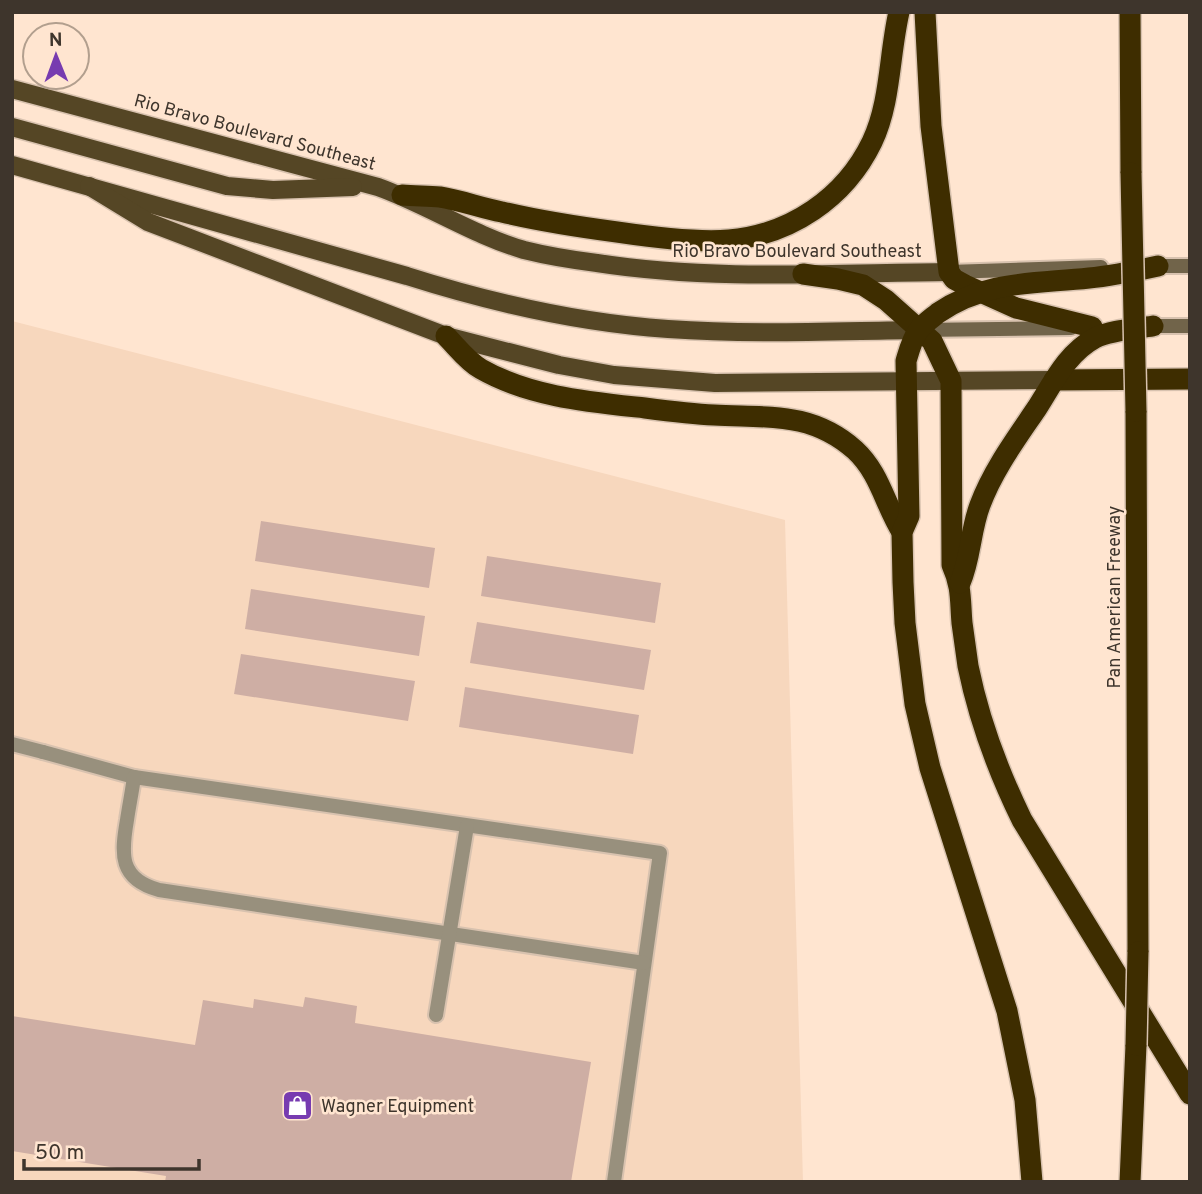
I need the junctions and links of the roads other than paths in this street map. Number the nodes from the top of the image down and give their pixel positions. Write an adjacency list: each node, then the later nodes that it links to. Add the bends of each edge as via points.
1 (899, 12): 9 (highway, via 885,103 866,152 835,193 816,209 774,231 703,241 553,222 441,197)
2 (925, 12): 12 (highway, via 931,127)
3 (1130, 12): 35 (highway, Pan American Freeway, bridge, via 1138,952)
4 (12, 89): 8 (main road, Rio Bravo Boulevard Southeast)
5 (12, 127): 8 (main road, via 227,186 273,190)
6 (12, 165): 7 (main road)
7 (89, 186): 18 (main road, via 459,292 566,317 714,332); 19 (main road, via 148,222)
8 (378, 187): 9 (main road, Rio Bravo Boulevard Southeast)
9 (402, 195): 13 (main road, Rio Bravo Boulevard Southeast, via 483,235 564,258 671,272)
10 (1158, 266): 11 (main road, Rio Bravo Boulevard Southeast); 12 (main road, Rio Bravo Boulevard Southeast); 14 (highway)
11 (1190, 266)
12 (948, 272): 13 (main road, Rio Bravo Boulevard Southeast); 14 (highway)
13 (803, 274): 18 (highway, via 863,285)
14 (982, 292): 17 (highway, via 1016,309); 18 (highway, via 947,307)
15 (1153, 326): 16 (main road); 17 (main road); 21 (highway, via 1095,338)
16 (1190, 326)
17 (1091, 327): 18 (main road)
18 (919, 330): 22 (highway, via 906,361); 23 (highway, via 932,341)
19 (446, 336): 22 (main road, via 614,375 715,383); 24 (highway, via 478,368 505,382 554,396 712,415 779,417 814,425 856,451 870,468)
20 (1190, 379): 21 (highway)
21 (1054, 380): 23 (main road); 25 (highway, via 989,484)
22 (907, 381): 23 (main road); 24 (highway, via 909,516)
23 (951, 381): 25 (highway, via 952,565)
24 (902, 532): 34 (highway, via 905,623 915,704 930,768 1007,1011 1025,1100)
25 (960, 583): 32 (highway, via 968,667 1005,784 1022,820)
26 (12, 744): 27 (street)
27 (134, 777): 28 (street); 29 (street, via 124,858 132,874 148,887)
28 (467, 826): 29 (street); 30 (street, via 660,853)
29 (450, 933): 30 (street); 31 (street)
30 (644, 962): 33 (street)
31 (436, 1015)
32 (1190, 1094)
33 (614, 1182)
34 (1032, 1182)
35 (1130, 1182)

